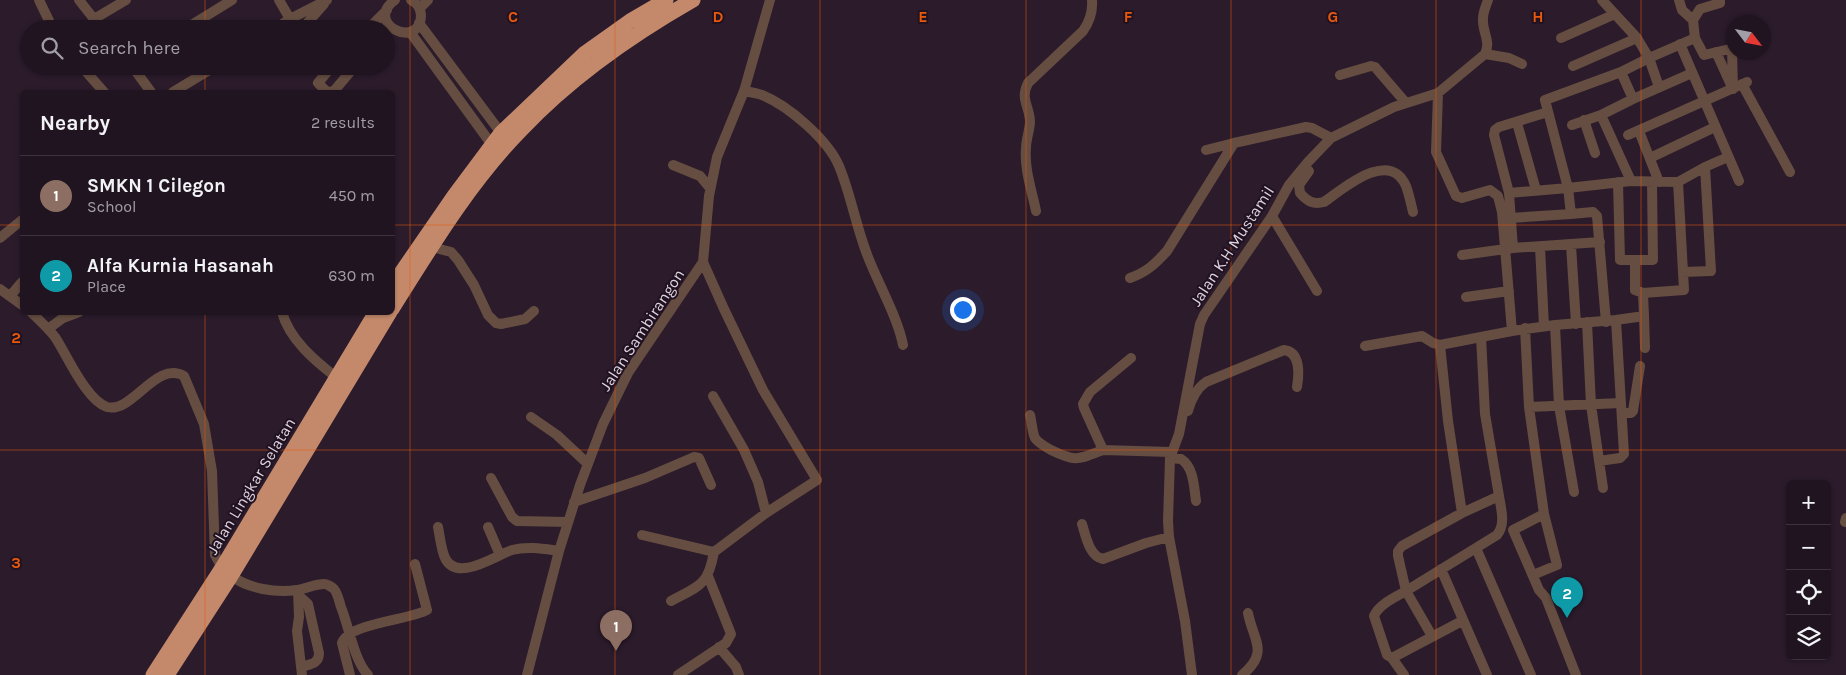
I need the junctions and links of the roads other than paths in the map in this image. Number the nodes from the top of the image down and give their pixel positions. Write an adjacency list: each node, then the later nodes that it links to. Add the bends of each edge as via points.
1 (39, 0): 22 (street)
2 (79, 0): 20 (street)
3 (126, 0): 20 (street)
4 (232, 0): 23 (street)
5 (279, 0): 21 (street)
6 (327, 0): 21 (street); 24 (street)
7 (412, 0): 18 (street)
8 (428, 0): 18 (street)
9 (666, 0): 50 (highway, via 585,52)
10 (693, 0): 50 (highway)
11 (770, 0): 58 (street, Jalan Sambirangon)
12 (1092, 0): 92 (street, via 1089,23 1028,83 1025,91 1030,119 1026,166)
13 (1488, 0): 37 (street, via 1483,22 1488,41)
14 (1602, 0): 19 (street)
15 (1679, 0): 27 (street, via 1682,10)
16 (1720, 0): 27 (street, via 1720,3 1700,9)
17 (391, 3): 25 (street); 26 (street)
18 (420, 8): 28 (street)
19 (1615, 14): 31 (street); 32 (street)
20 (94, 19)
21 (290, 19)
22 (49, 20)
23 (200, 20)
24 (310, 20)
25 (376, 20)
26 (386, 20)
27 (1693, 20): 33 (street)
28 (419, 23): 30 (street); 63 (street)
29 (395, 32): 30 (street)
30 (410, 32): 66 (street)
31 (1561, 38)
32 (1638, 38): 38 (street); 41 (street)
33 (1695, 38): 34 (street); 36 (street, via 1704,55)
34 (1680, 44): 38 (street); 43 (street)
35 (1726, 50): 36 (street)
36 (1716, 52): 51 (street)
37 (1485, 54): 40 (street); 59 (street, Jalan K.H Mustamil)
38 (1649, 58): 42 (street); 52 (street)
39 (1736, 60): 51 (street)
40 (1522, 64)
41 (1573, 66)
42 (1621, 72): 60 (street); 64 (street, via 1545,100)
43 (1692, 73): 52 (street); 61 (street)
44 (1340, 74): 62 (street, via 1375,67)
45 (89, 75): 53 (street)
46 (139, 75): 54 (street)
47 (201, 75): 55 (street)
48 (325, 75): 56 (street, via 318,83)
49 (347, 75): 57 (street)
50 (567, 78): 74 (highway); 101 (highway, via 500,153)
51 (1741, 85): 61 (street); 82 (street)
52 (1659, 87): 60 (street)
53 (102, 90)
54 (150, 90)
55 (176, 90)
56 (326, 90)
57 (334, 90)
58 (744, 91): 88 (street, Jalan Sambirangon, via 716,158); 135 (street, via 784,106 825,145 838,165 860,236)
59 (1438, 93): 62 (street, Jalan K.H Mustamil); 103 (street, via 1436,152 1440,162 1456,196 1462,198 1488,190 1498,196)
60 (1633, 99): 65 (street)
61 (1704, 102): 70 (street); 71 (street)
62 (1406, 103): 73 (street, Jalan K.H Mustamil)
63 (483, 109): 66 (street); 74 (street)
64 (1548, 112): 68 (street); 89 (street)
65 (1601, 115): 67 (street); 83 (street)
66 (472, 118): 74 (street)
67 (1584, 120): 69 (street); 77 (street)
68 (1517, 123): 90 (street); 91 (street, via 1499,128 1494,134)
69 (1572, 125)
70 (1715, 127): 78 (street); 79 (street)
71 (1639, 131): 72 (street); 79 (street)
72 (1628, 135)
73 (1336, 136): 75 (street, via 1306,127); 93 (street, via 1302,179 1299,185 1304,198 1317,204 1324,202 1364,174 1388,171 1397,175 1405,185); 95 (street, Jalan K.H Mustamil, via 1298,173)
74 (497, 139): 107 (highway)
75 (1234, 143): 76 (street); 109 (street, via 1167,251 1153,267)
76 (1206, 150)
77 (1594, 153)
78 (1728, 156): 81 (street); 87 (street)
79 (1650, 158): 85 (street)
80 (673, 165): 88 (street, via 700,176)
81 (1705, 167): 86 (street); 108 (street, via 1712,269 1708,272)
82 (1790, 172)
83 (1631, 181): 84 (street); 85 (street)
84 (1618, 182): 89 (street); 105 (street, via 1620,260)
85 (1656, 182): 86 (street); 105 (street, via 1653,260)
86 (1678, 182): 108 (street)
87 (1739, 182)
88 (710, 188): 106 (street, Jalan Sambirangon)
89 (1568, 188): 90 (street); 94 (street)
90 (1536, 190): 91 (street)
91 (1509, 193): 96 (street)
92 (1036, 211)
93 (1413, 212)
94 (1571, 214): 96 (street); 99 (street, via 1595,214)
95 (1272, 216): 113 (street); 150 (street, Jalan K.H Mustamil, via 1200,324)
96 (1510, 218): 103 (street)
97 (20, 222): 98 (street)
98 (0, 238)
99 (1600, 242): 100 (street); 127 (street)
100 (1571, 244): 102 (street); 129 (street)
101 (432, 247): 107 (highway); 120 (street, via 450,252 458,260 488,316 496,323 525,319)
102 (1540, 247): 103 (street); 130 (street)
103 (1510, 249): 104 (street); 114 (street)
104 (1462, 255)
105 (1635, 261): 115 (street, via 1635,290)
106 (703, 262): 154 (street, Jalan Sambirangon, via 628,373); 162 (street, via 763,390 816,480)
107 (413, 265): 110 (highway); 119 (highway)
108 (1683, 272): 115 (street, via 1684,290)
109 (1130, 278)
110 (395, 283)
111 (20, 285): 116 (street)
112 (0, 289): 116 (street)
113 (1317, 291)
114 (1509, 291): 117 (street); 133 (street)
115 (1643, 294): 126 (street)
116 (11, 296): 118 (street)
117 (1466, 297)
118 (20, 303)
119 (395, 303)
120 (534, 311)
121 (34, 315): 132 (street)
122 (70, 315): 132 (street)
123 (283, 315): 141 (street, via 306,350)
124 (374, 315): 141 (highway, Jalan Lingkar Selatan)
125 (388, 315): 179 (highway, Jalan Lingkar Selatan)
126 (1644, 316): 127 (street); 138 (street)
127 (1611, 321): 128 (street); 147 (street)
128 (1587, 322): 129 (street); 144 (street)
129 (1576, 324): 130 (street)
130 (1549, 325): 131 (street); 145 (street)
131 (1525, 328): 133 (street); 146 (street)
132 (48, 329): 179 (street, via 96,400 112,408 122,405 163,376 179,373 184,376 204,424 212,471 215,555)
133 (1512, 331): 134 (street)
134 (1481, 337): 136 (street); 159 (street, via 1485,414)
135 (903, 345)
136 (1440, 345): 137 (street, via 1422,336); 163 (street)
137 (1364, 346)
138 (1645, 348)
139 (1131, 358): 151 (street, via 1090,392 1083,404)
140 (1640, 366): 147 (street, via 1633,411 1631,414)
141 (336, 377): 179 (highway, Jalan Lingkar Selatan)
142 (1298, 387): 150 (street, via 1295,357 1284,350 1206,382 1190,403 1183,434)
143 (713, 396): 162 (street, via 744,450 758,482)
144 (1591, 405): 145 (street); 147 (street); 153 (street)
145 (1559, 406): 146 (street); 158 (street)
146 (1529, 407): 164 (street)
147 (1622, 408): 153 (street, via 1623,457)
148 (1030, 415): 151 (street, via 1034,436 1046,448 1069,458)
149 (531, 416): 154 (street)
150 (1177, 441): 152 (street, Jalan K.H Mustamil)
151 (1103, 450): 152 (street)
152 (1171, 455): 160 (street, via 1182,459 1189,467); 172 (street, Jalan K.H Mustamil)
153 (1599, 461): 157 (street)
154 (588, 464): 161 (street, Jalan Sambirangon)
155 (491, 478): 165 (street, via 517,521)
156 (711, 485): 161 (street, via 699,458 694,457)
157 (1603, 488)
158 (1574, 492)
159 (1499, 496): 163 (street); 169 (street)
160 (1196, 501)
161 (574, 502): 165 (street, Jalan Sambirangon)
162 (766, 513): 175 (street)
163 (1462, 513): 182 (street, via 1398,550)
164 (1544, 514): 170 (street); 180 (street, via 1557,565)
165 (568, 522): 174 (street, Jalan Sambirangon)
166 (1082, 524): 172 (street, via 1093,554 1103,558)
167 (488, 527): 176 (street)
168 (438, 528): 176 (street, via 445,558 454,567 475,567)
169 (1502, 529): 170 (street); 173 (street)
170 (1512, 530): 180 (street)
171 (642, 535): 175 (street)
172 (1169, 537): 199 (street, Jalan K.H Mustamil)
173 (1476, 548): 178 (street); 203 (street)
174 (559, 550): 176 (street, via 524,548); 196 (street, Jalan Sambirangon)
175 (714, 552): 181 (street)
176 (500, 555)
177 (415, 564): 187 (street, via 428,609 426,612 378,623)
178 (1436, 571): 182 (street); 186 (street)
179 (227, 572): 183 (street, via 239,582 258,588); 192 (highway, Jalan Lingkar Selatan); 193 (highway, Jalan Lingkar Selatan)
180 (1532, 575): 204 (street, via 1546,598)
181 (708, 576): 184 (street); 189 (street, via 731,630 729,638)
182 (1406, 591): 188 (street); 190 (street, via 1381,607 1374,616 1387,655)
183 (298, 592): 187 (street, via 325,584 332,587); 191 (street); 191 (street, via 310,609 319,653 315,663)
184 (671, 601)
185 (1248, 613): 200 (street, via 1258,647 1254,664)
186 (1462, 621): 188 (street); 202 (street)
187 (351, 634): 194 (street, via 342,643); 195 (street, via 353,647)
188 (1432, 636): 190 (street)
189 (720, 647): 197 (street); 198 (street)
190 (1392, 658): 201 (street)
191 (301, 671)
192 (153, 675)
193 (167, 675)
194 (350, 675)
195 (368, 675)
196 (527, 675)
197 (678, 675)
198 (739, 675)
199 (1192, 675)
200 (1242, 675)
201 (1404, 675)
202 (1487, 675)
203 (1531, 675)
204 (1576, 675)

